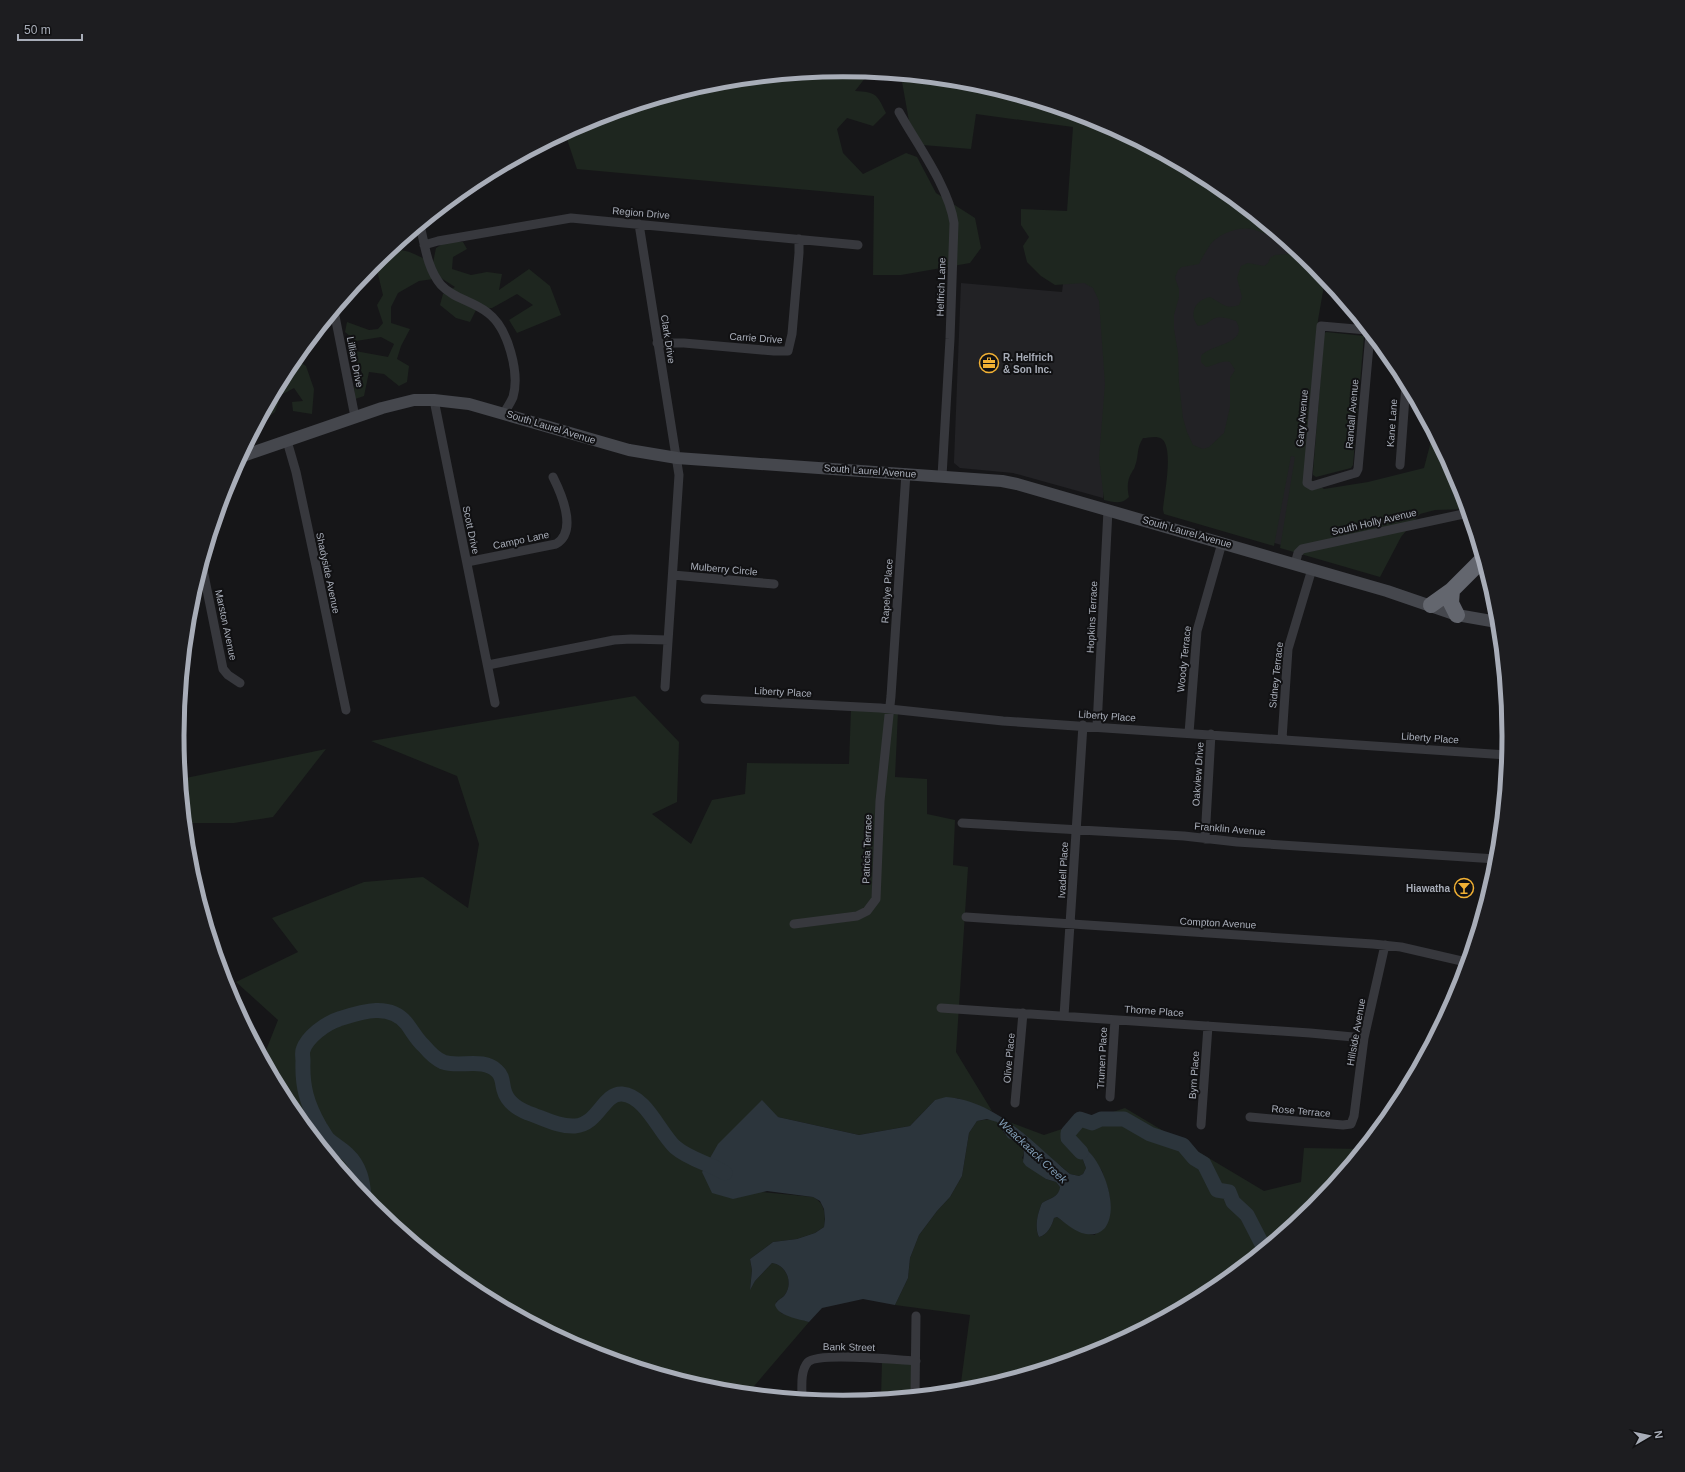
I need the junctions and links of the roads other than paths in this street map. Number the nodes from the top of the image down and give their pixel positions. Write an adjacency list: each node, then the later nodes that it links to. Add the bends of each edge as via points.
1 (898, 112): 21 (street, Helfrich Lane, via 937,178 954,223)
2 (639, 224): 4 (street, Region Drive); 6 (street, Region Drive, via 562,219); 10 (street, Clark Drive)
3 (421, 230): 6 (street)
4 (799, 239): 5 (street, Region Drive); 10 (street, Carrie Drive, via 792,334 788,351)
5 (858, 244)
6 (424, 245): 13 (street, via 428,263 441,284 458,298 488,312 505,334 511,354 514,382 513,397)
7 (334, 317): 14 (street, Lillian Drive)
8 (1361, 329): 22 (street, Gary Avenue, via 1321,326 1307,482 1312,486)
9 (1369, 341): 22 (street, Randall Avenue, via 1358,468 1352,474)
10 (657, 343): 17 (street, Clark Drive)
11 (1405, 394): 18 (street, Kane Lane)
12 (434, 400): 13 (street, South Laurel Avenue, via 469,404); 14 (street, South Laurel Avenue, via 402,402); 26 (street, Scott Drive)
13 (504, 413): 17 (street, South Laurel Avenue, via 629,450)
14 (355, 417): 15 (street, South Laurel Avenue)
15 (287, 441): 16 (street, South Laurel Avenue); 43 (street, Shadyside Avenue, via 296,472)
16 (247, 455)
17 (677, 458): 19 (street, South Laurel Avenue); 31 (street, via 679,475)
18 (1400, 465)
19 (906, 473): 21 (street, South Laurel Avenue); 44 (street, Rapelye Place)
20 (553, 476): 26 (street, Campo Lane, via 565,509 565,532 560,541 556,544)
21 (942, 476): 23 (street, South Laurel Avenue, via 1017,484)
22 (1334, 479)
23 (1108, 510): 25 (street, South Laurel Avenue); 46 (street, Hopkins Terrace)
24 (1463, 515): 28 (street, South Holly Avenue, via 1302,549)
25 (1222, 543): 28 (street, South Laurel Avenue); 47 (street, Woody Terrace, via 1197,631)
26 (467, 562): 38 (street, Scott Drive)
27 (1479, 563): 33 (highway)
28 (1295, 564): 29 (street, South Laurel Avenue)
29 (1312, 569): 34 (street, South Laurel Avenue); 49 (street, Sidney Terrace, via 1288,649)
30 (204, 574): 39 (street, Marston Avenue, via 223,669)
31 (672, 576): 32 (street, Mulberry Circle); 37 (street)
32 (774, 584)
33 (1452, 590): 34 (highway); 35 (highway, via 1451,603)
34 (1431, 605): 35 (street, South Laurel Avenue)
35 (1457, 615): 36 (street, South Laurel Avenue)
36 (1491, 621)
37 (668, 640): 38 (street, via 614,640); 40 (street)
38 (488, 665): 42 (street, Scott Drive)
39 (240, 683)
40 (665, 687)
41 (705, 699): 44 (street, Liberty Place)
42 (495, 703)
43 (346, 710)
44 (890, 710): 45 (street, Liberty Place, via 964,718); 56 (street, Patricia Terrace, via 880,801 876,899 867,911 857,916)
45 (1083, 725): 46 (street, Liberty Place); 52 (street, Ivadell Place)
46 (1097, 726): 47 (street, Liberty Place)
47 (1189, 733): 48 (street, Liberty Place)
48 (1212, 734): 49 (street, Liberty Place); 53 (street, Oakview Drive)
49 (1282, 739): 50 (street, Liberty Place)
50 (1501, 755)
51 (962, 823): 52 (street, Franklin Avenue)
52 (1076, 830): 53 (street, Franklin Avenue); 57 (street, Ivadell Place)
53 (1205, 839): 54 (street, Franklin Avenue)
54 (1490, 860)
55 (966, 917): 57 (street, Compton Avenue)
56 (794, 924)
57 (1070, 924): 58 (street, Compton Avenue); 62 (street, Ivadell Place)
58 (1385, 945): 59 (street, Compton Avenue); 65 (street, Hillside Avenue)
59 (1462, 961)
60 (941, 1008): 61 (street, Thorne Place)
61 (1023, 1013): 62 (street, Thorne Place); 67 (street, Olive Place)
62 (1064, 1016): 63 (street, Thorne Place)
63 (1115, 1020): 64 (street, Thorne Place); 66 (street, Trumen Place)
64 (1208, 1026): 65 (street, Thorne Place); 70 (street, Byrn Place)
65 (1364, 1038): 69 (street, Hillside Avenue)
66 (1110, 1097)
67 (1015, 1103)
68 (1250, 1117): 69 (street, Rose Terrace)
69 (1351, 1124)
70 (1201, 1125)
71 (916, 1316): 72 (street)
72 (916, 1361): 73 (street); 74 (street, Bank Street, via 819,1357 805,1367)
73 (915, 1391)
74 (802, 1394)

